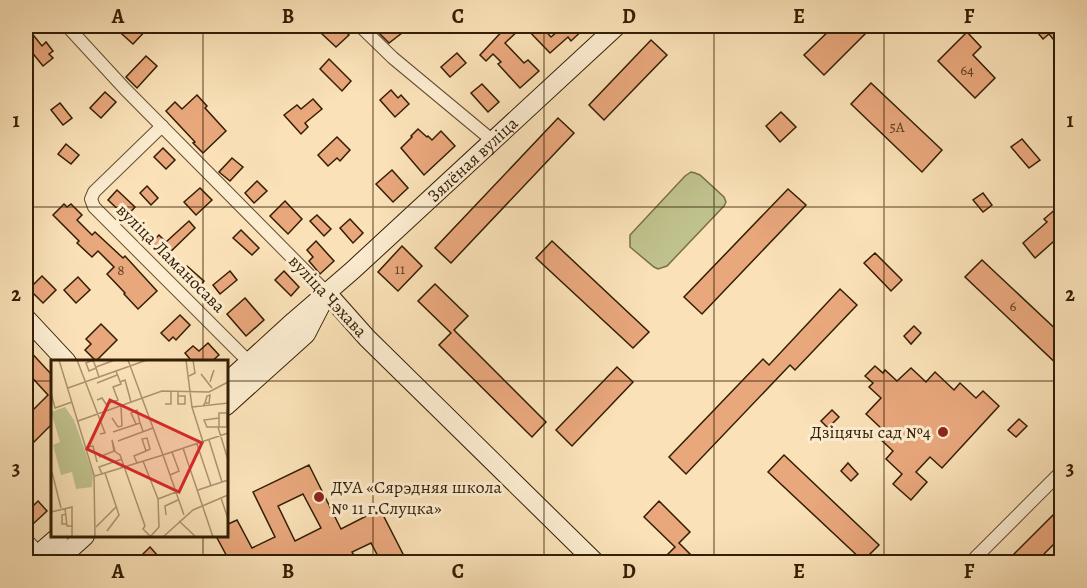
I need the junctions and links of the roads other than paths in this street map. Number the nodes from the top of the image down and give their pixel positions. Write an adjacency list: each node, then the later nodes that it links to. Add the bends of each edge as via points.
1 (67, 26): 4 (street, вуліца Чэхава)
2 (360, 26): 5 (street)
3 (617, 26): 5 (main road, Зялёная вуліца)
4 (162, 126): 6 (street, вуліца Чэхава); 9 (street, вуліца Ламаносава, via 91,199 94,207)
5 (493, 141): 6 (main road, Зялёная вуліца)
6 (327, 293): 9 (main road, Зялёная вуліца); 11 (main road, Зялёная вуліца, via 306,334); 18 (main road, вуліца Чэхава, via 367,338)
7 (26, 318): 8 (main road)
8 (65, 360)
9 (249, 362): 10 (main road, Зялёная вуліца)
10 (228, 381)
11 (228, 404)
12 (1062, 471): 19 (street)
13 (58, 537): 16 (main road)
14 (84, 537): 17 (main road)
15 (26, 539): 16 (street)
16 (34, 558)
17 (56, 562)
18 (595, 562)
19 (971, 562)

